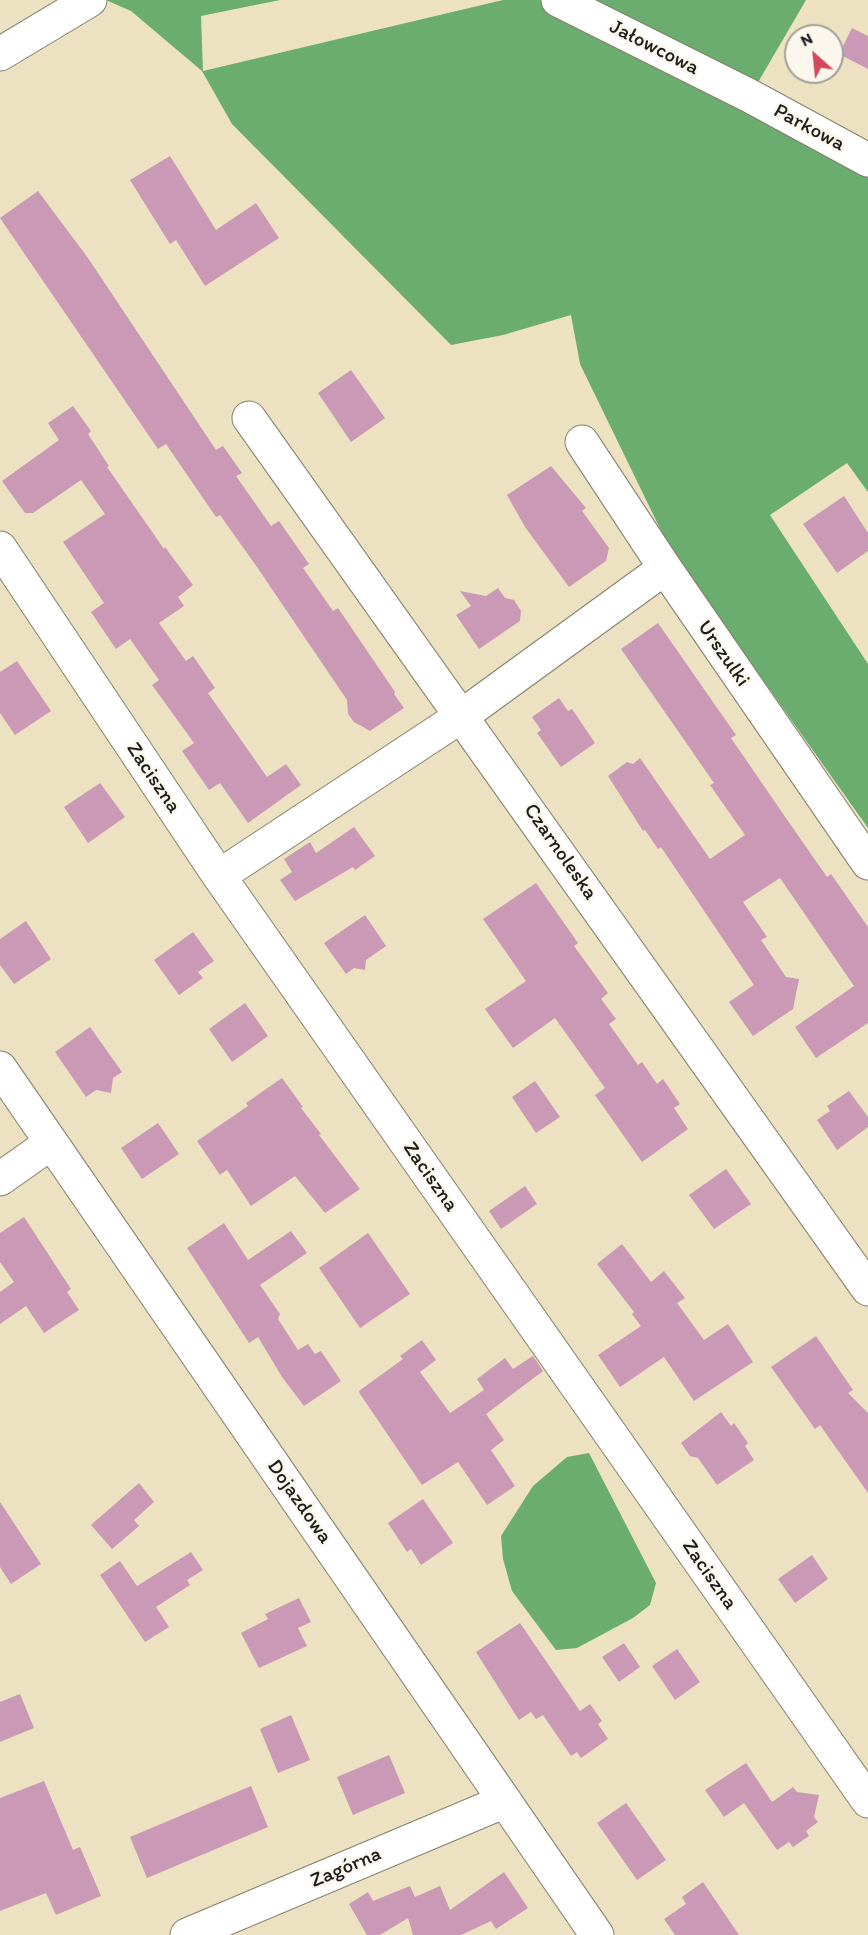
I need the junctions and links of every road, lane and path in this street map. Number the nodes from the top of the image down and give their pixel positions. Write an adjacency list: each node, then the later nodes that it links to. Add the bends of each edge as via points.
1 (90, 0): 3 (street)
2 (558, 0): 4 (street, Jałowcowa)
3 (0, 54)
4 (750, 96): 5 (street, Parkowa)
5 (868, 160)
6 (249, 418): 10 (street, Czarnoleska)
7 (582, 442): 9 (street, Urszulki)
8 (0, 548): 12 (street, Zaciszna)
9 (665, 568): 10 (street); 11 (street, Urszulki)
10 (463, 715): 12 (street); 16 (street, Czarnoleska)
11 (868, 862)
12 (219, 876): 18 (street, Zaciszna)
13 (0, 1068): 14 (street, Dojazdowa)
14 (51, 1143): 15 (street); 17 (street, Dojazdowa)
15 (0, 1179)
16 (868, 1288)
17 (505, 1801): 19 (street, Zagórna); 20 (street, Dojazdowa)
18 (868, 1801)
19 (187, 1935)
20 (597, 1935)

